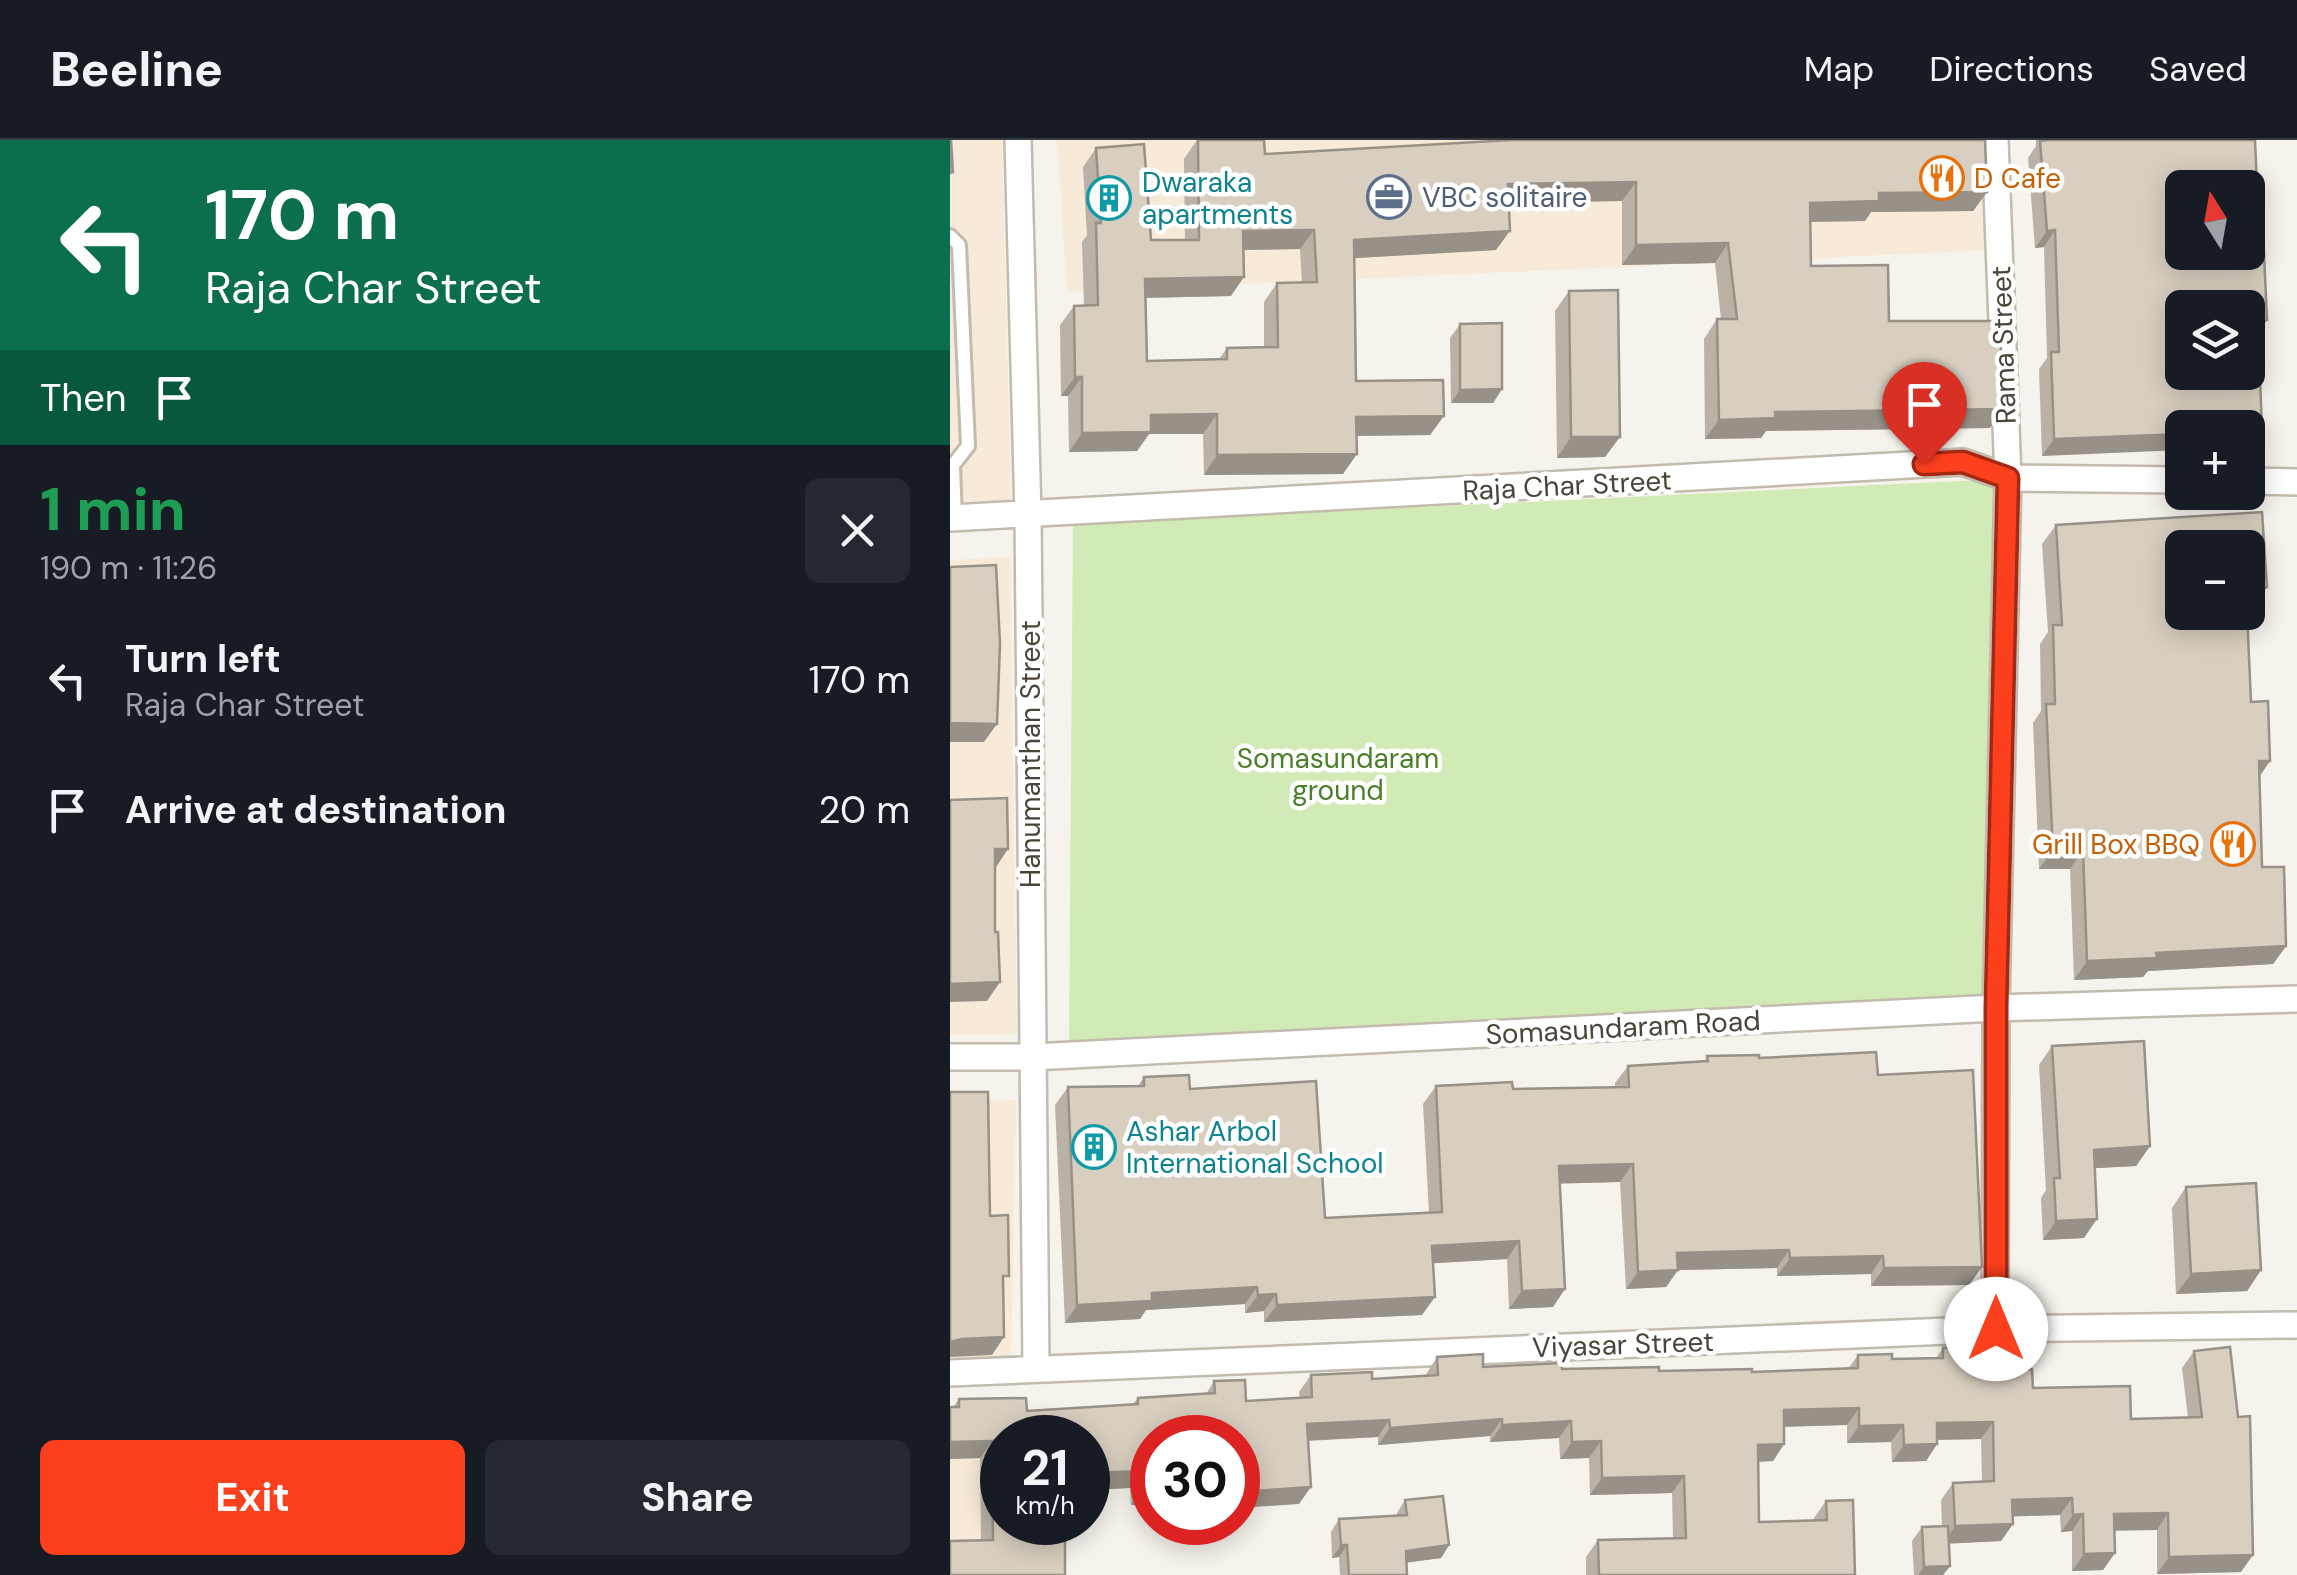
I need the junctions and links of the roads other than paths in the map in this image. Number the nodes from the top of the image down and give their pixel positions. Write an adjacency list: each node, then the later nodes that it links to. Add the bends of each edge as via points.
1 (1018, 140): 9 (street, Hanumanthan Street)
2 (1995, 140): 5 (street, Rama Street)
3 (950, 236): 4 (lane, via 959,245 968,446)
4 (952, 468): 10 (lane)
5 (2008, 478): 6 (street, Raja Char Street); 9 (street, Raja Char Street, via 1963,462); 12 (street, Rama Street)
6 (2165, 480)
7 (2265, 481): 8 (street)
8 (2297, 482)
9 (1028, 515): 10 (street, Raja Char Street); 14 (street, Hanumanthan Street)
10 (952, 518)
11 (2297, 999): 12 (street, Somasundaram Road)
12 (1996, 1008): 14 (street, Somasundaram Road); 16 (street, Rama Street)
13 (950, 1057): 14 (street, Somasundaram Road)
14 (1033, 1057): 17 (street, Hanumanthan Street)
15 (2297, 1325): 16 (street, Viyasar Street)
16 (1996, 1329): 17 (street, Viyasar Street)
17 (1036, 1368): 18 (street, Viyasar Street)
18 (950, 1373)

